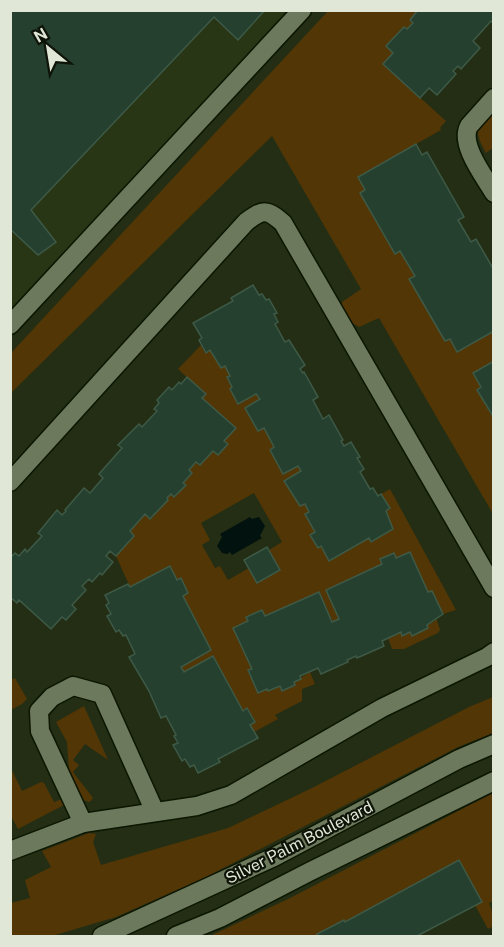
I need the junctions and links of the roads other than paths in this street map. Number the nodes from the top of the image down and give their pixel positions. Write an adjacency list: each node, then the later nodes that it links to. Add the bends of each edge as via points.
1 (302, 10): 4 (street)
2 (494, 98): 3 (street, via 466,130 466,143)
3 (494, 193)
4 (10, 325)
5 (10, 482): 6 (street, via 246,222 260,212 272,213 283,223)
6 (494, 588)
7 (494, 652): 10 (street, via 382,708 231,795 197,806)
8 (494, 744): 13 (street, Silver Palm Boulevard, via 274,857)
9 (494, 781): 14 (street, Silver Palm Boulevard, via 220,918)
10 (155, 812): 11 (street); 11 (street, via 102,694 73,686 52,697 39,711 40,731)
11 (83, 823): 12 (street)
12 (10, 850)
13 (102, 936)
14 (176, 936)

